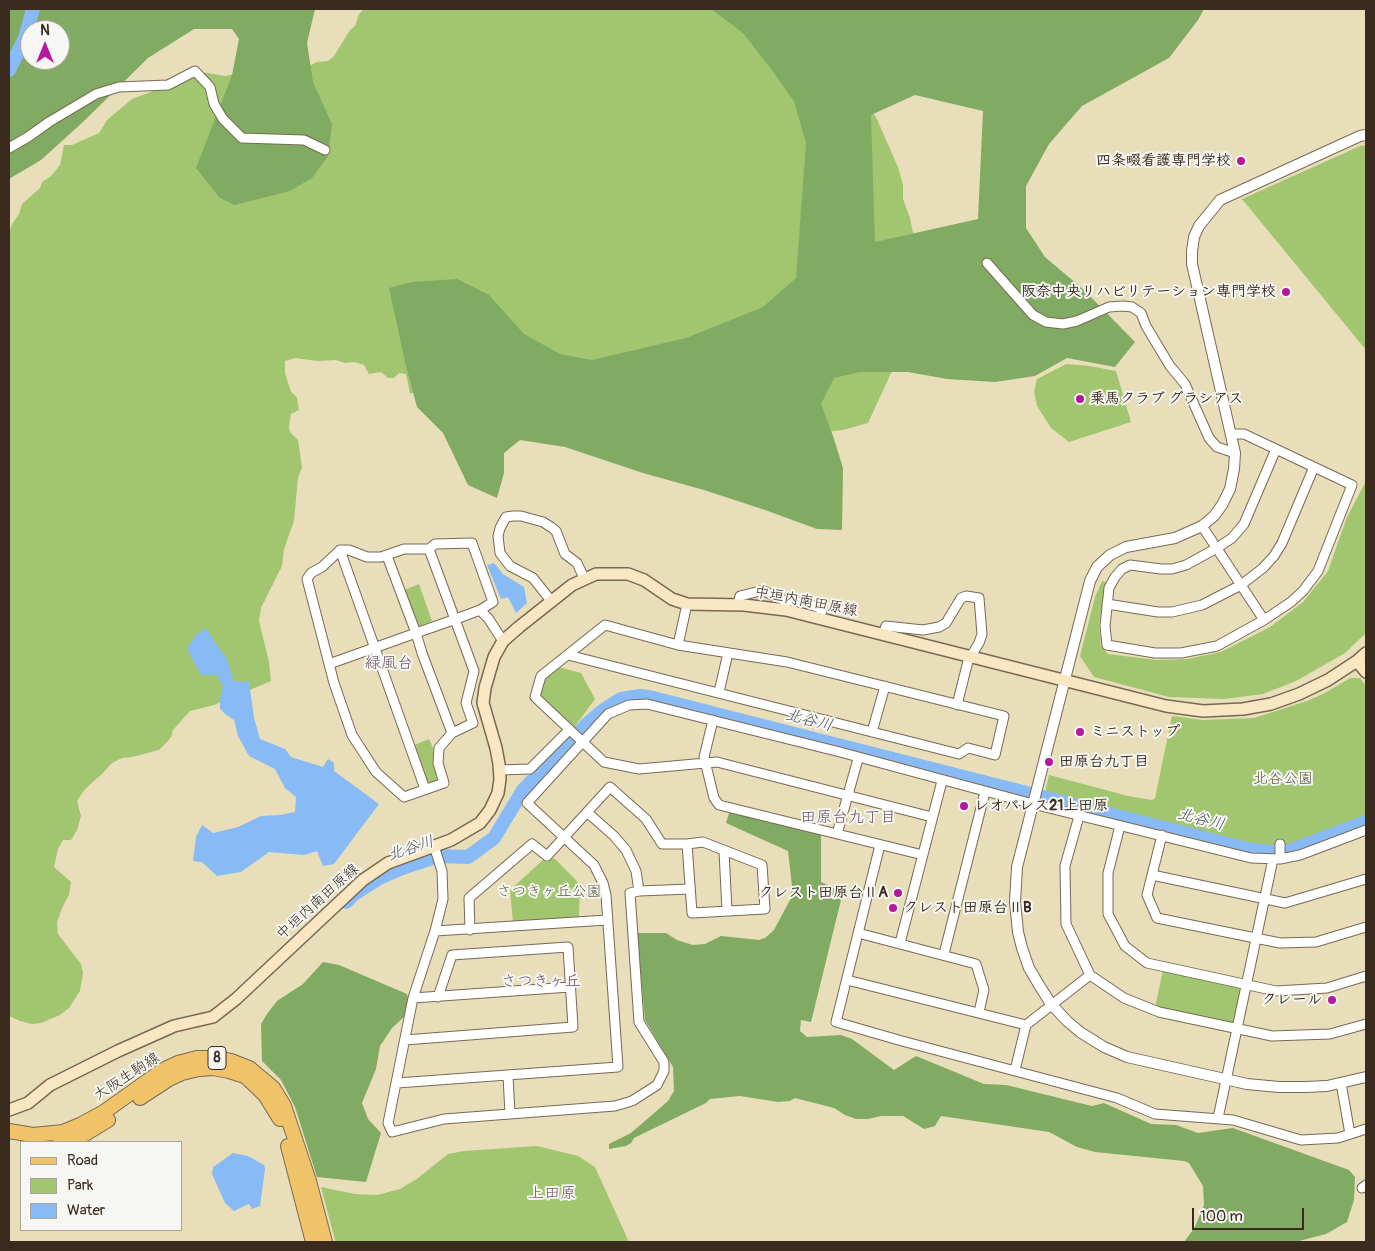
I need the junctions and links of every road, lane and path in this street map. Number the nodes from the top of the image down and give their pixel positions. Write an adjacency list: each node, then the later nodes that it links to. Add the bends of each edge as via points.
1 (1366, 135): 5 (street, via 1220,200 1199,226 1194,238 1192,264)
2 (9, 148): 3 (street, via 96,94 119,86 168,85 195,71 210,87 214,104 223,119 242,138 304,140)
3 (325, 150)
4 (987, 263): 7 (street, via 1034,315 1046,322 1063,324 1077,321 1109,307 1132,307 1141,313 1170,366 1185,384 1209,438 1217,447)
5 (1231, 434): 6 (street, via 1244,434); 7 (street)
6 (1276, 449): 8 (street); 10 (street, via 1244,524)
7 (1235, 453): 9 (street, via 1230,489 1214,516)
8 (1314, 467): 15 (street, via 1274,556); 21 (street, via 1352,485 1318,571 1291,602)
9 (1202, 526): 10 (street); 36 (street, via 1175,538 1126,547 1110,555 1098,567 1090,581)
10 (1217, 548): 15 (street); 18 (street, via 1172,569 1130,565 1122,569 1109,588)
11 (429, 549): 13 (street, via 404,549); 19 (street, via 435,544 472,543 493,602); 20 (street)
12 (340, 550): 13 (street, via 350,550 367,557); 28 (street); 34 (street, via 307,579)
13 (387, 556): 23 (street)
14 (584, 578): 16 (main road, 中垣内南田原線); 16 (street, via 577,563 565,554 556,531 551,527 522,516 506,517 498,536 500,553 510,566 533,578); 17 (main road, 中垣内南田原線, via 596,574 628,574)
15 (1241, 585): 18 (street, via 1202,605 1172,612); 21 (street)
16 (552, 602): 25 (main road, 中垣内南田原線)
17 (687, 604): 24 (main road, 中垣内南田原線, via 779,609); 27 (street)
18 (1106, 604): 21 (street, via 1106,645 1154,653 1181,653 1217,646)
19 (480, 610): 20 (street); 25 (street)
20 (456, 619): 23 (street); 43 (street, via 474,671 466,703 473,723)
21 (1264, 620)
22 (923, 630): 24 (street, via 886,626); 26 (street); 32 (street, via 946,623 961,598 978,598 982,634)
23 (416, 633): 28 (street); 43 (street)
24 (883, 634): 26 (main road, 中垣内南田原線)
25 (503, 642): 47 (main road, 中垣内南田原線, via 494,657 484,688 483,703)
26 (922, 644): 32 (main road, 中垣内南田原線)
27 (678, 646): 29 (street); 31 (street, via 605,625)
28 (375, 647): 34 (street); 49 (street)
29 (728, 653): 37 (street, via 787,662); 38 (street)
30 (1366, 653): 33 (main road, 中垣内南田原線)
31 (568, 655): 38 (street); 41 (street, via 541,676 535,696)
32 (970, 656): 36 (main road, 中垣内南田原線); 39 (street)
33 (1357, 661): 35 (main road); 36 (main road, 中垣内南田原線, via 1299,694 1243,709 1203,711 1166,706)
34 (329, 664): 49 (street, via 352,735 376,772 404,797)
35 (1366, 672)
36 (1064, 680): 52 (street)
37 (885, 686): 39 (street); 42 (street)
38 (719, 692): 42 (street)
39 (958, 705): 42 (street, via 1004,716 995,755 968,748 960,754)
40 (713, 720): 44 (street, via 647,704 629,705 608,714); 45 (street); 46 (street)
41 (570, 730): 44 (street); 47 (street, via 530,769)
42 (872, 732)
43 (452, 733): 49 (street, via 439,748 438,763 444,783)
44 (582, 742): 46 (street, via 604,762 639,769); 60 (street, via 527,803)
45 (858, 759): 48 (street); 51 (street)
46 (705, 762): 51 (street, via 717,762); 58 (street, via 714,798 719,805)
47 (500, 770): 64 (main road, 中垣内南田原線, via 498,793 480,822 451,840)
48 (942, 781): 50 (street); 55 (street)
49 (426, 789)
50 (985, 792): 52 (street); 81 (street)
51 (848, 796): 55 (street); 58 (street)
52 (1034, 802): 54 (street); 89 (street, via 1017,867 1016,918 1029,968)
53 (588, 813): 60 (street); 61 (street, via 610,787 646,819 662,844); 71 (street, via 626,850 636,871)
54 (1079, 816): 56 (street); 82 (street, via 1065,866 1066,924)
55 (932, 817): 66 (street)
56 (1120, 826): 59 (street); 85 (street, via 1108,874 1108,914 1125,946 1147,962)
57 (1366, 830): 67 (street, via 1300,855)
58 (837, 834): 63 (street)
59 (1162, 835): 67 (street, via 1251,858); 68 (street)
60 (564, 838): 74 (street, via 600,874 606,894); 76 (street, via 547,856 532,844 469,898)
61 (687, 844): 65 (street, via 703,842); 70 (street)
62 (1280, 844): 67 (street)
63 (880, 845): 66 (street); 78 (street)
64 (434, 846): 77 (street, via 442,871 443,899); 101 (main road, 中垣内南田原線, via 388,863 363,880 213,1017 174,1026 118,1051 50,1085 28,1103)
65 (724, 851): 73 (street); 73 (street, via 762,865 765,909)
66 (923, 855): 80 (street)
67 (1278, 858): 72 (street)
68 (1152, 875): 72 (street); 79 (street, via 1147,895 1157,918)
69 (1366, 878): 72 (street, via 1285,903)
70 (690, 888): 71 (street); 73 (street, via 692,913)
71 (640, 891): 102 (street, via 630,893 639,1022 664,1062 664,1071 657,1085 622,1105)
72 (1265, 900): 79 (street)
73 (727, 911)
74 (607, 920): 76 (street); 96 (street, via 618,1068)
75 (1366, 928): 79 (street, via 1316,942 1280,944)
76 (470, 930): 77 (street)
77 (435, 931): 88 (street)
78 (858, 933): 80 (street); 84 (street)
79 (1256, 938): 85 (street)
80 (900, 943): 81 (street)
81 (944, 954): 90 (street, via 976,964 984,990)
82 (1090, 975): 89 (street); 93 (street, via 1124,998 1159,1012)
83 (1366, 976): 85 (street, via 1326,988 1276,991)
84 (846, 980): 90 (street); 95 (street, via 836,1022)
85 (1246, 984): 93 (street)
86 (570, 988): 87 (street); 87 (street, via 568,947 536,949 452,955); 94 (street, via 573,1027)
87 (438, 997): 88 (street)
88 (413, 998): 94 (street)
89 (1051, 1004): 92 (street); 98 (street, via 1080,1032 1127,1058)
90 (978, 1012): 92 (street)
91 (1366, 1024): 93 (street, via 1330,1034 1272,1036)
92 (1026, 1025): 95 (street)
93 (1237, 1030): 98 (street)
94 (405, 1040): 99 (street)
95 (1015, 1070): 103 (street, via 1117,1098 1155,1114)
96 (508, 1076): 99 (street); 102 (street)
97 (1366, 1077): 100 (street)
98 (1226, 1080): 100 (street, via 1279,1087); 103 (street)
99 (397, 1083): 102 (street, via 388,1123 392,1132 444,1119)
100 (1341, 1083): 106 (street)
101 (9, 1110)
102 (510, 1114)
103 (1218, 1118): 106 (street, via 1302,1140)
104 (1366, 1129): 106 (street)
105 (9, 1132): 108 (main road, 大阪生駒線 / 8, via 33,1135 63,1132 104,1112 163,1070 197,1058 231,1061 249,1068 273,1088 284,1106)
106 (1350, 1134)
107 (60, 1141): 108 (main road, 大阪生駒線 / 8, via 86,1134 182,1073 212,1068 229,1071 245,1076 276,1111)
108 (308, 1197): 109 (main road, 大阪生駒線 / 8); 110 (main road, 大阪生駒線 / 8)
109 (313, 1242)
110 (325, 1242)

